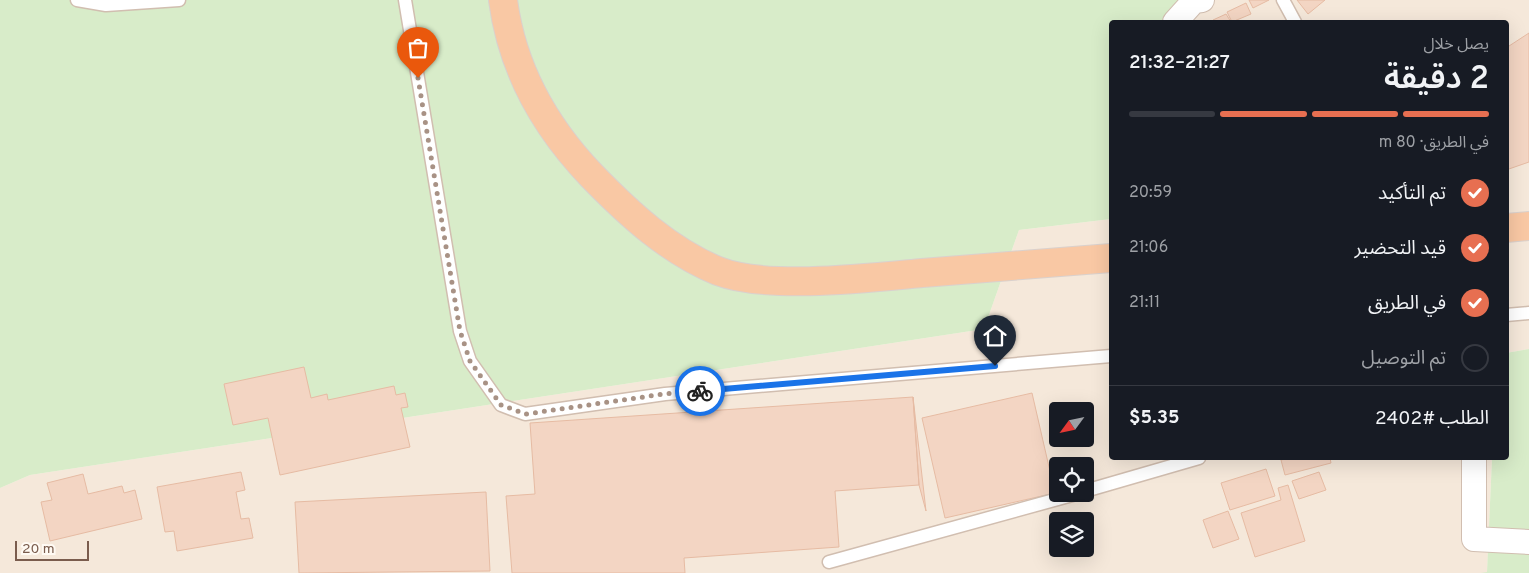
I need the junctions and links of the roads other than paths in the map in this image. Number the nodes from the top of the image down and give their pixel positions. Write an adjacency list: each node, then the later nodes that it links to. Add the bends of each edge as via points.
1 (77, 0): 2 (lane, via 106,5)
2 (179, 0)
3 (405, 0): 14 (lane, via 460,331 470,361 501,405 526,414 664,394)
4 (503, 0): 11 (highway, via 511,41 522,73 536,103 569,151 622,207 650,230 696,261 720,272 756,279 859,279)
5 (1202, 0): 7 (street, via 1194,1)
6 (1283, 0): 8 (lane)
7 (1177, 20)
8 (1294, 20)
9 (1529, 226): 10 (highway)
10 (1509, 228)
11 (1109, 258)
12 (1529, 312): 13 (lane)
13 (1509, 315)
14 (1109, 356)
15 (1192, 460): 17 (lane)
16 (1474, 460): 19 (street, via 1474,539)
17 (1094, 488)
18 (1049, 501): 20 (lane)
19 (1529, 542)
20 (829, 562)

